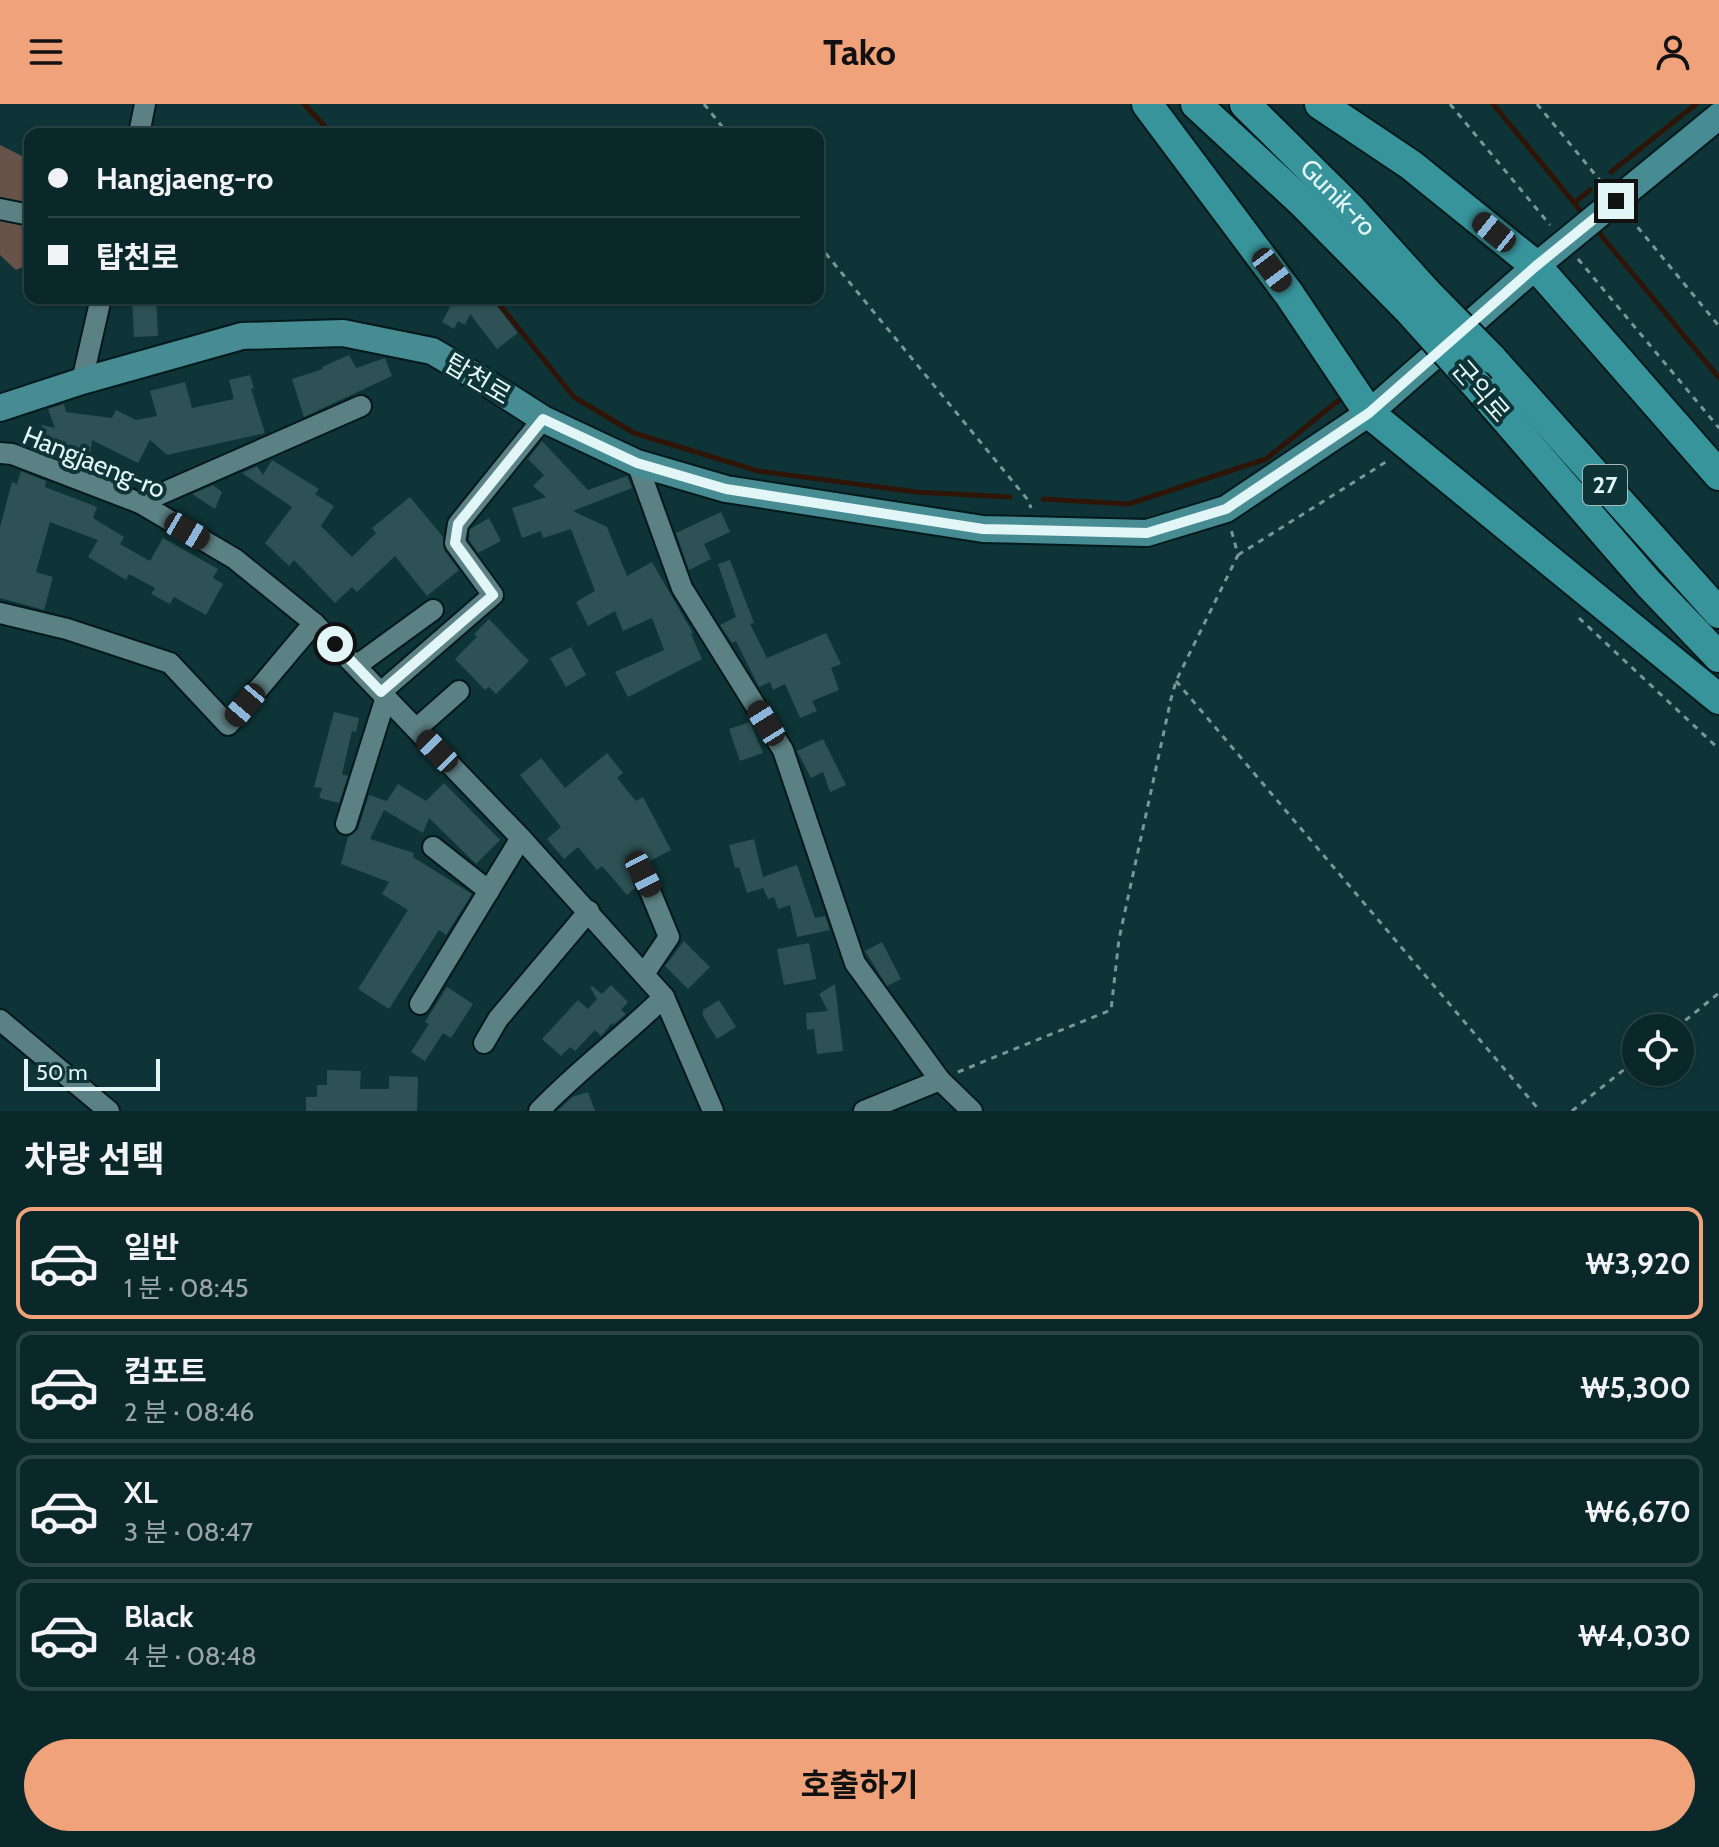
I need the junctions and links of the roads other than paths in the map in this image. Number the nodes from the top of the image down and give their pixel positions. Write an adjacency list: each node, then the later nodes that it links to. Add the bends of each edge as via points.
1 (145, 104): 7 (street)
2 (1147, 104): 16 (highway, via 1289,294)
3 (1196, 104): 11 (highway, 군익로)
4 (1245, 104): 11 (highway, Gunik-ro / 27, via 1352,210)
5 (1320, 104): 10 (highway, via 1411,165)
6 (1719, 116): 10 (main road, 탑천로)
7 (140, 128)
8 (0, 209): 9 (street)
9 (24, 214)
10 (1536, 266): 16 (main road, 탑천로); 20 (highway)
11 (1418, 301): 24 (highway, 군익로 / 27, bridge, via 1491,358); 26 (highway, 군익로, bridge, via 1480,389)
12 (100, 304): 13 (street)
13 (82, 381): 15 (main road, 탑천로); 17 (main road, 탑천로, via 242,336 343,333 432,351)
14 (361, 406): 21 (street)
15 (0, 408)
16 (1369, 413): 19 (main road, 탑천로, via 1226,509 1147,533 983,529 726,489); 30 (highway)
17 (543, 419): 19 (main road, 탑천로); 29 (street, via 458,524 455,543 493,595)
18 (0, 453): 21 (street, Hangjaeng-ro)
19 (637, 463): 43 (street, via 682,588 783,750 855,963)
20 (1719, 475)
21 (140, 503): 25 (street, Hangjaeng-ro, via 235,559)
22 (433, 610): 27 (street)
23 (0, 613): 25 (street, via 170,663 228,725)
24 (1719, 613)
25 (314, 623): 27 (street, Hangjaeng-ro)
26 (1719, 657)
27 (356, 666): 29 (street, Hangjaeng-ro)
28 (459, 691): 31 (street)
29 (384, 695): 31 (street, Hangjaeng-ro); 32 (street)
30 (1719, 699)
31 (416, 729): 33 (street, Hangjaeng-ro)
32 (346, 824)
33 (521, 838): 36 (street); 37 (street, Hangjaeng-ro)
34 (433, 847): 36 (street)
35 (643, 874): 38 (street, via 669,937)
36 (489, 891): 40 (street)
37 (589, 911): 38 (street, Hangjaeng-ro); 42 (street)
38 (644, 974): 39 (street, Hangjaeng-ro)
39 (664, 997): 45 (street); 46 (street, Hangjaeng-ro)
40 (420, 1004)
41 (0, 1020): 44 (street)
42 (484, 1043)
43 (940, 1080): 47 (street); 48 (street)
44 (109, 1111)
45 (539, 1111)
46 (713, 1111)
47 (864, 1111)
48 (972, 1111)

